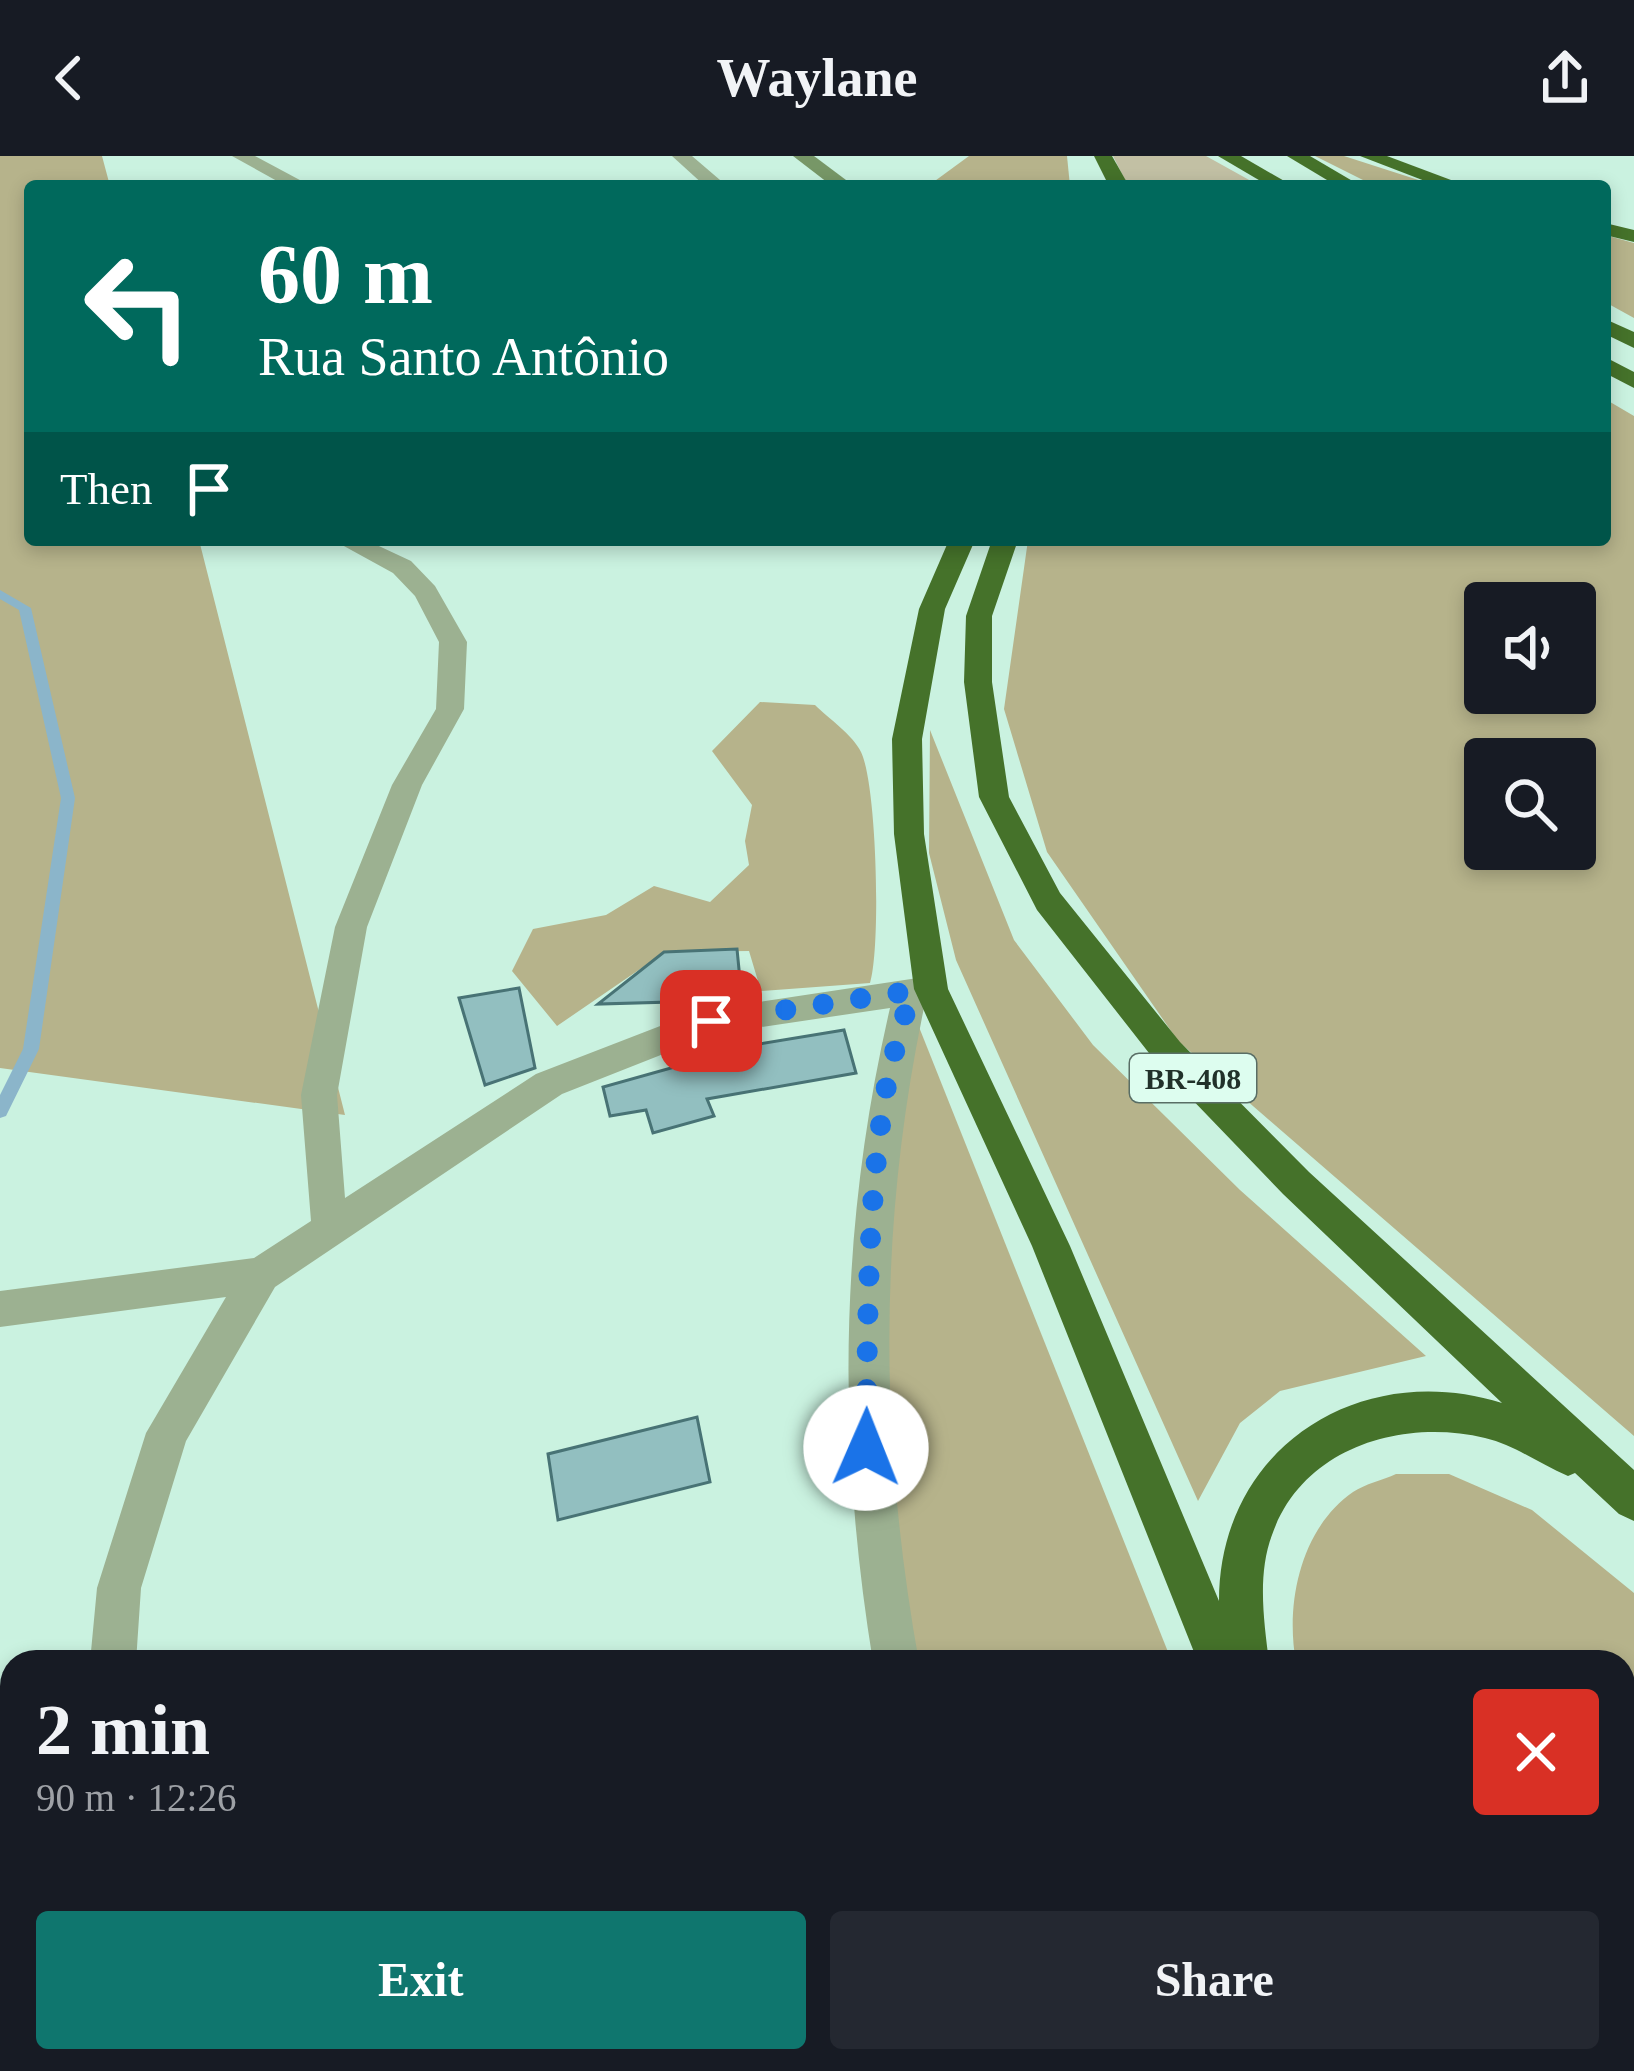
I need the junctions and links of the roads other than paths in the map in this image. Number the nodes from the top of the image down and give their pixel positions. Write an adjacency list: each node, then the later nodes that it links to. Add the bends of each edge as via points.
1 (241, 156): 7 (street)
2 (681, 156): 8 (street)
3 (802, 156): 9 (street)
4 (1227, 156): 10 (highway)
5 (1296, 156): 11 (highway)
6 (1369, 156): 12 (highway)
7 (289, 180)
8 (710, 180)
9 (836, 180)
10 (1272, 180)
11 (1340, 180)
12 (1439, 180)
13 (358, 546): 17 (street, via 402,567 426,592 453,642 452,676 450,709 407,785 351,927 320,1095)
14 (959, 546): 16 (highway, via 932,609 907,739)
15 (1003, 546): 20 (highway, BR-408, via 979,616 978,682 994,797 1048,901 1168,1052)
16 (921, 990): 17 (street, via 711,1021 549,1084); 22 (street, via 887,1087 867,1304 866,1448); 23 (highway, via 1051,1246)
17 (331, 1229): 18 (street)
18 (261, 1275): 19 (street); 21 (street, via 167,1433 119,1588)
19 (0, 1309)
20 (1634, 1501): 24 (highway, via 1550,1441 1477,1415 1405,1411 1341,1427 1288,1465 1253,1522 1238,1594)
21 (114, 1650)
22 (894, 1650)
23 (1216, 1650)
24 (1245, 1650)

